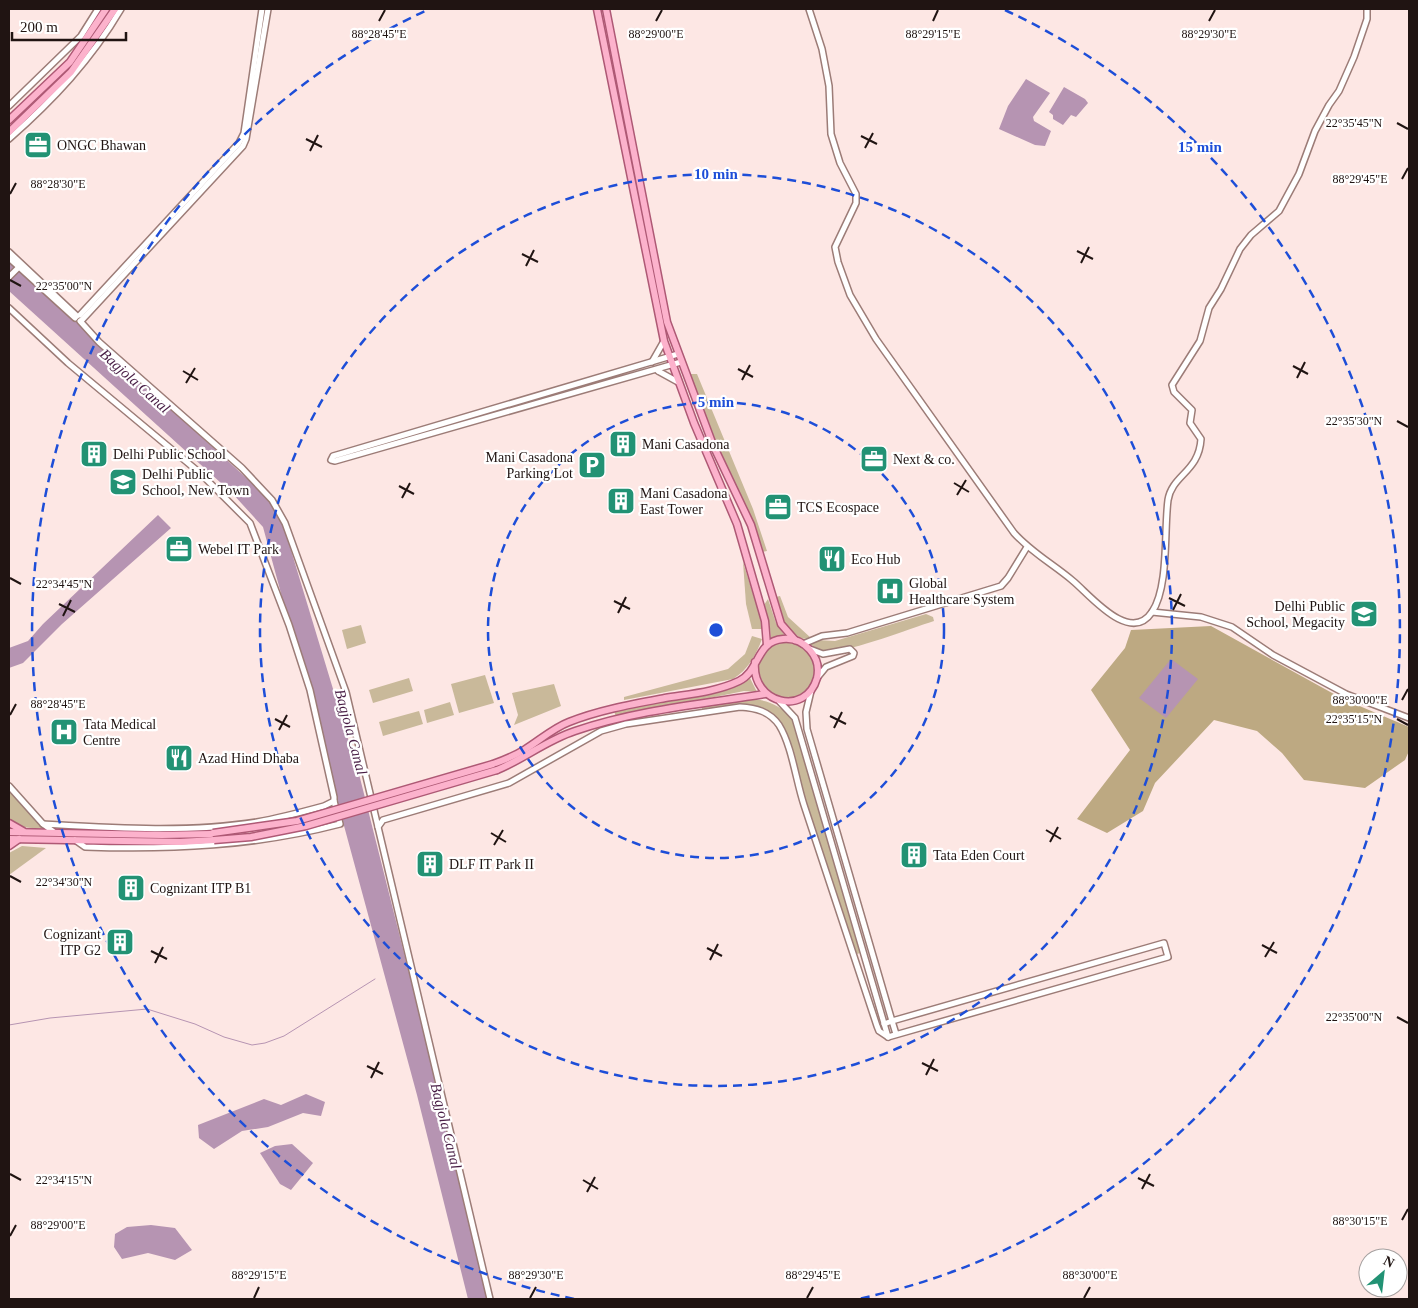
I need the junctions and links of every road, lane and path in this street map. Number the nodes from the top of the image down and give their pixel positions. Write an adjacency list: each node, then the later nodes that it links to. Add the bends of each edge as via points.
1 (98, 9): 11 (street, via 81,36)
2 (106, 9): 12 (main road, via 70,62)
3 (115, 9): 13 (main road, via 72,72)
4 (121, 9): 14 (street, via 77,72)
5 (262, 9): 20 (street, via 244,133 239,143)
6 (268, 9): 20 (street, via 243,146)
7 (597, 9): 21 (main road)
8 (606, 9): 22 (main road, via 667,322)
9 (1367, 9): 30 (street, via 1354,58 1315,131 1299,174 1279,211 1240,249 1209,308 1200,341 1172,385 1174,392 1192,410 1190,423 1201,440 1196,462 1176,484 1169,498 1164,567)
10 (812, 13): 29 (street, via 830,86 831,134 840,163 856,194 856,203 836,242 838,262 850,295 876,339 1010,528)
11 (9, 106)
12 (9, 120)
13 (9, 132)
14 (9, 139)
15 (9, 252): 20 (street)
16 (9, 258): 17 (street)
17 (17, 269): 18 (street); 20 (street)
18 (9, 277)
19 (9, 308): 44 (street, via 68,363 215,487 250,524 310,690)
20 (79, 318): 47 (street, via 100,342 242,468 276,506 346,692)
21 (664, 341): 23 (main road); 24 (street)
22 (678, 354): 23 (street); 25 (main road)
23 (670, 357): 24 (street); 26 (main road)
24 (652, 362): 27 (street, via 340,454 331,460)
25 (681, 362): 26 (street); 31 (main road, via 713,445 751,525 781,624)
26 (673, 366): 27 (street); 28 (main road)
27 (656, 370): 28 (street)
28 (679, 382): 33 (main road, via 737,524 766,621)
29 (1029, 549): 30 (street, via 1072,580 1090,599 1125,621 1137,623); 32 (street, via 1000,586)
30 (1152, 612): 42 (street, via 1201,617 1232,627 1273,655 1346,694)
31 (795, 640): 32 (main road); 33 (main road, via 780,639)
32 (803, 644): 34 (main road)
33 (766, 645): 35 (main road)
34 (810, 649): 36 (main road, via 817,663); 36 (street, via 823,654 850,649 854,653 826,667)
35 (755, 662): 38 (main road, via 756,679); 51 (main road, bridge, via 748,674 728,686 634,704 569,722 515,755 493,764 297,821)
36 (816, 680): 37 (main road)
37 (812, 688): 39 (main road, via 794,701); 56 (street, via 806,712 807,729)
38 (765, 694): 39 (main road); 40 (main road)
39 (779, 701): 57 (street, via 795,718)
40 (698, 704): 41 (street); 51 (main road, bridge, via 625,716 576,730 497,770 306,826 251,837)
41 (699, 712): 47 (street, via 601,731 509,783 383,820); 59 (street, via 754,708 766,712 780,726 877,1026 882,1034)
42 (1409, 718)
43 (9, 786): 46 (street)
44 (334, 801): 46 (street, via 278,817 219,825); 54 (street, via 340,824 278,838 161,849 86,847)
45 (9, 823): 49 (main road)
46 (43, 824): 50 (street)
47 (378, 827): 60 (street)
48 (9, 832): 49 (main road)
49 (26, 833): 50 (main road)
50 (56, 834): 51 (main road)
51 (212, 836): 54 (main road, via 180,842)
52 (9, 839): 53 (main road)
53 (19, 839): 54 (main road); 55 (main road)
54 (75, 840)
55 (9, 846)
56 (892, 1021): 57 (street); 58 (street); 58 (street, via 1166,944 1167,957)
57 (884, 1024): 59 (street)
58 (896, 1034): 59 (street)
59 (888, 1036)
60 (490, 1299)

